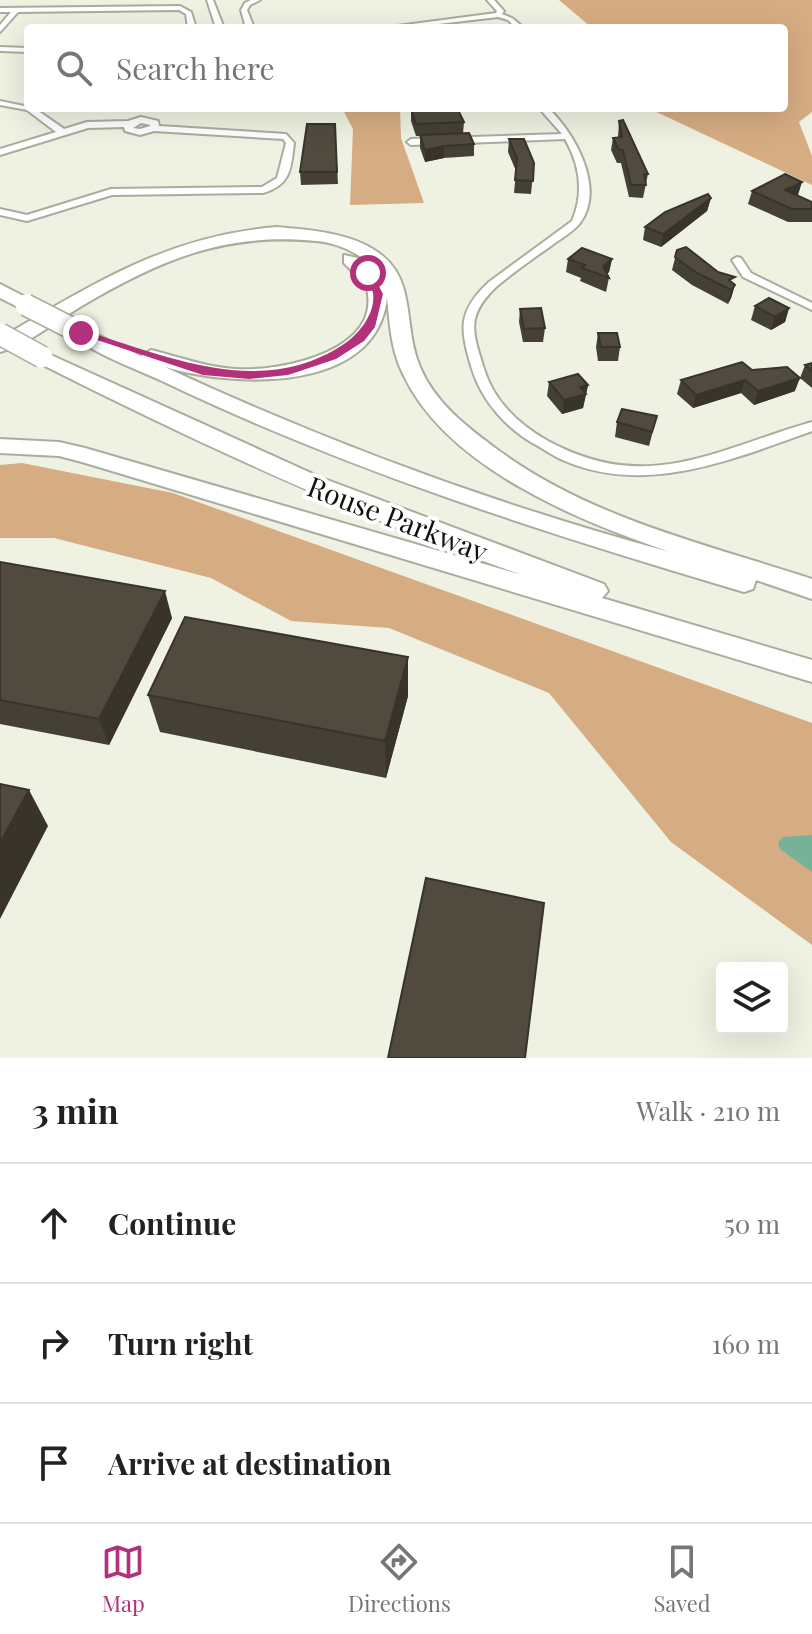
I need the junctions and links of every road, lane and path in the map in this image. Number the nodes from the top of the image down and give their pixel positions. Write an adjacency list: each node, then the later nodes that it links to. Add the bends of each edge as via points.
1 (210, 0): 8 (street)
2 (257, 0): 9 (street, via 244,10)
3 (490, 0): 6 (street, via 501,11)
4 (0, 10): 5 (street)
5 (16, 10): 7 (street, via 180,8 189,13); 12 (street)
6 (498, 15): 10 (street); 11 (street)
7 (191, 24)
8 (219, 24)
9 (249, 24)
10 (420, 24)
11 (516, 24)
12 (0, 30)
13 (0, 49): 14 (street)
14 (24, 50)
15 (0, 103): 16 (street)
16 (24, 107)
17 (34, 112): 19 (street)
18 (547, 112): 20 (street)
19 (62, 132): 22 (street); 23 (street, via 101,124 129,124 128,129 135,131 152,120 286,137 290,143 284,178 263,190 123,191 90,195 27,218)
20 (568, 136): 21 (street); 32 (street, via 581,170 581,215 474,304 468,325 483,383 499,409 566,456 635,471 688,468)
21 (411, 142)
22 (0, 152)
23 (0, 212)
24 (737, 260): 26 (street, via 747,275)
25 (0, 290): 27 (main road, Rouse Parkway, bridge)
26 (812, 307)
27 (81, 333): 31 (main road, via 203,372 267,375 303,368 346,349 370,327 378,294 376,284 356,263 324,248 275,241 230,245 148,276); 35 (main road, Rouse Parkway, via 182,385 432,485 541,524)
28 (0, 334): 30 (main road, bridge)
29 (0, 349): 30 (main road); 34 (main road, via 135,269 196,243 258,230 338,239 388,272 408,364 440,413 519,476 603,517)
30 (34, 361): 36 (main road, Rouse Parkway, via 412,525)
31 (0, 362)
32 (812, 426)
33 (0, 446): 36 (main road, via 85,455)
34 (812, 589)
35 (812, 601)
36 (812, 668)

